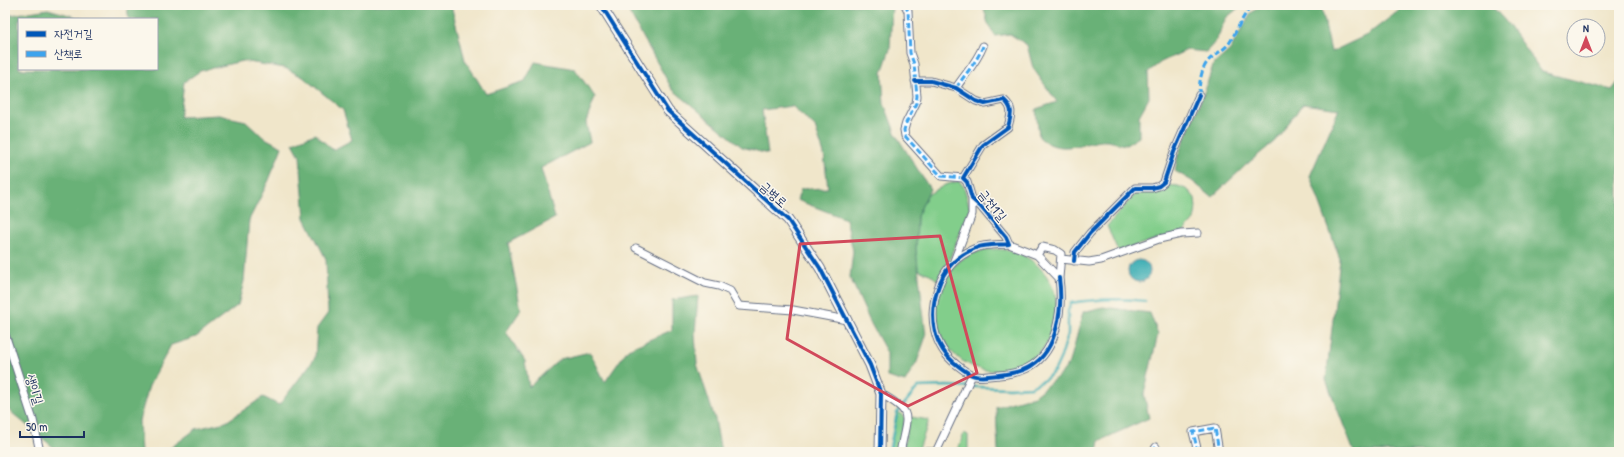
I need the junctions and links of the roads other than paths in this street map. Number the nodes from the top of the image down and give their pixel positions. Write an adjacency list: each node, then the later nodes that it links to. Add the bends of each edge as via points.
1 (601, 5): 17 (street, 금병로, via 668,111 788,220 820,268)
2 (905, 5): 4 (street, via 908,11 910,53 914,64)
3 (983, 46): 5 (street)
4 (915, 81): 5 (street); 7 (street, via 916,103 904,130 905,136 941,176)
5 (956, 88): 7 (street, via 976,102 985,104 1004,100 1012,114 1008,127 982,145)
6 (1198, 95): 15 (street, via 1164,182 1152,188 1134,188 1090,233 1075,252)
7 (963, 178): 8 (street, 금천1길, via 967,182)
8 (972, 199): 10 (street, 금천1길, via 1006,237); 14 (street, via 972,214)
9 (1198, 233): 15 (street, via 1159,239 1102,260)
10 (1009, 244): 12 (street); 14 (street, via 977,248)
11 (636, 248): 17 (street, via 705,283 730,291 739,306 793,310)
12 (1037, 255): 13 (street, via 1042,247 1055,250 1061,254); 16 (street)
13 (1061, 259): 15 (street); 16 (street)
14 (954, 261): 19 (street, via 942,275 936,295 934,330 942,351)
15 (1074, 261)
16 (1059, 278): 19 (street, via 1061,300 1056,332 1041,358 1020,371)
17 (847, 320): 20 (street, 금병로, via 870,365)
18 (5, 334): 21 (street, 생이길, via 33,420)
19 (971, 378): 26 (street)
20 (881, 394): 22 (street, 금병로); 23 (street, via 904,411 907,422 901,448)
21 (40, 452)
22 (880, 452)
23 (904, 452)
24 (927, 452): 25 (street)
25 (932, 452)
26 (936, 452)
27 (1198, 452): 28 (street, via 1193,432 1215,428)
28 (1219, 452)

